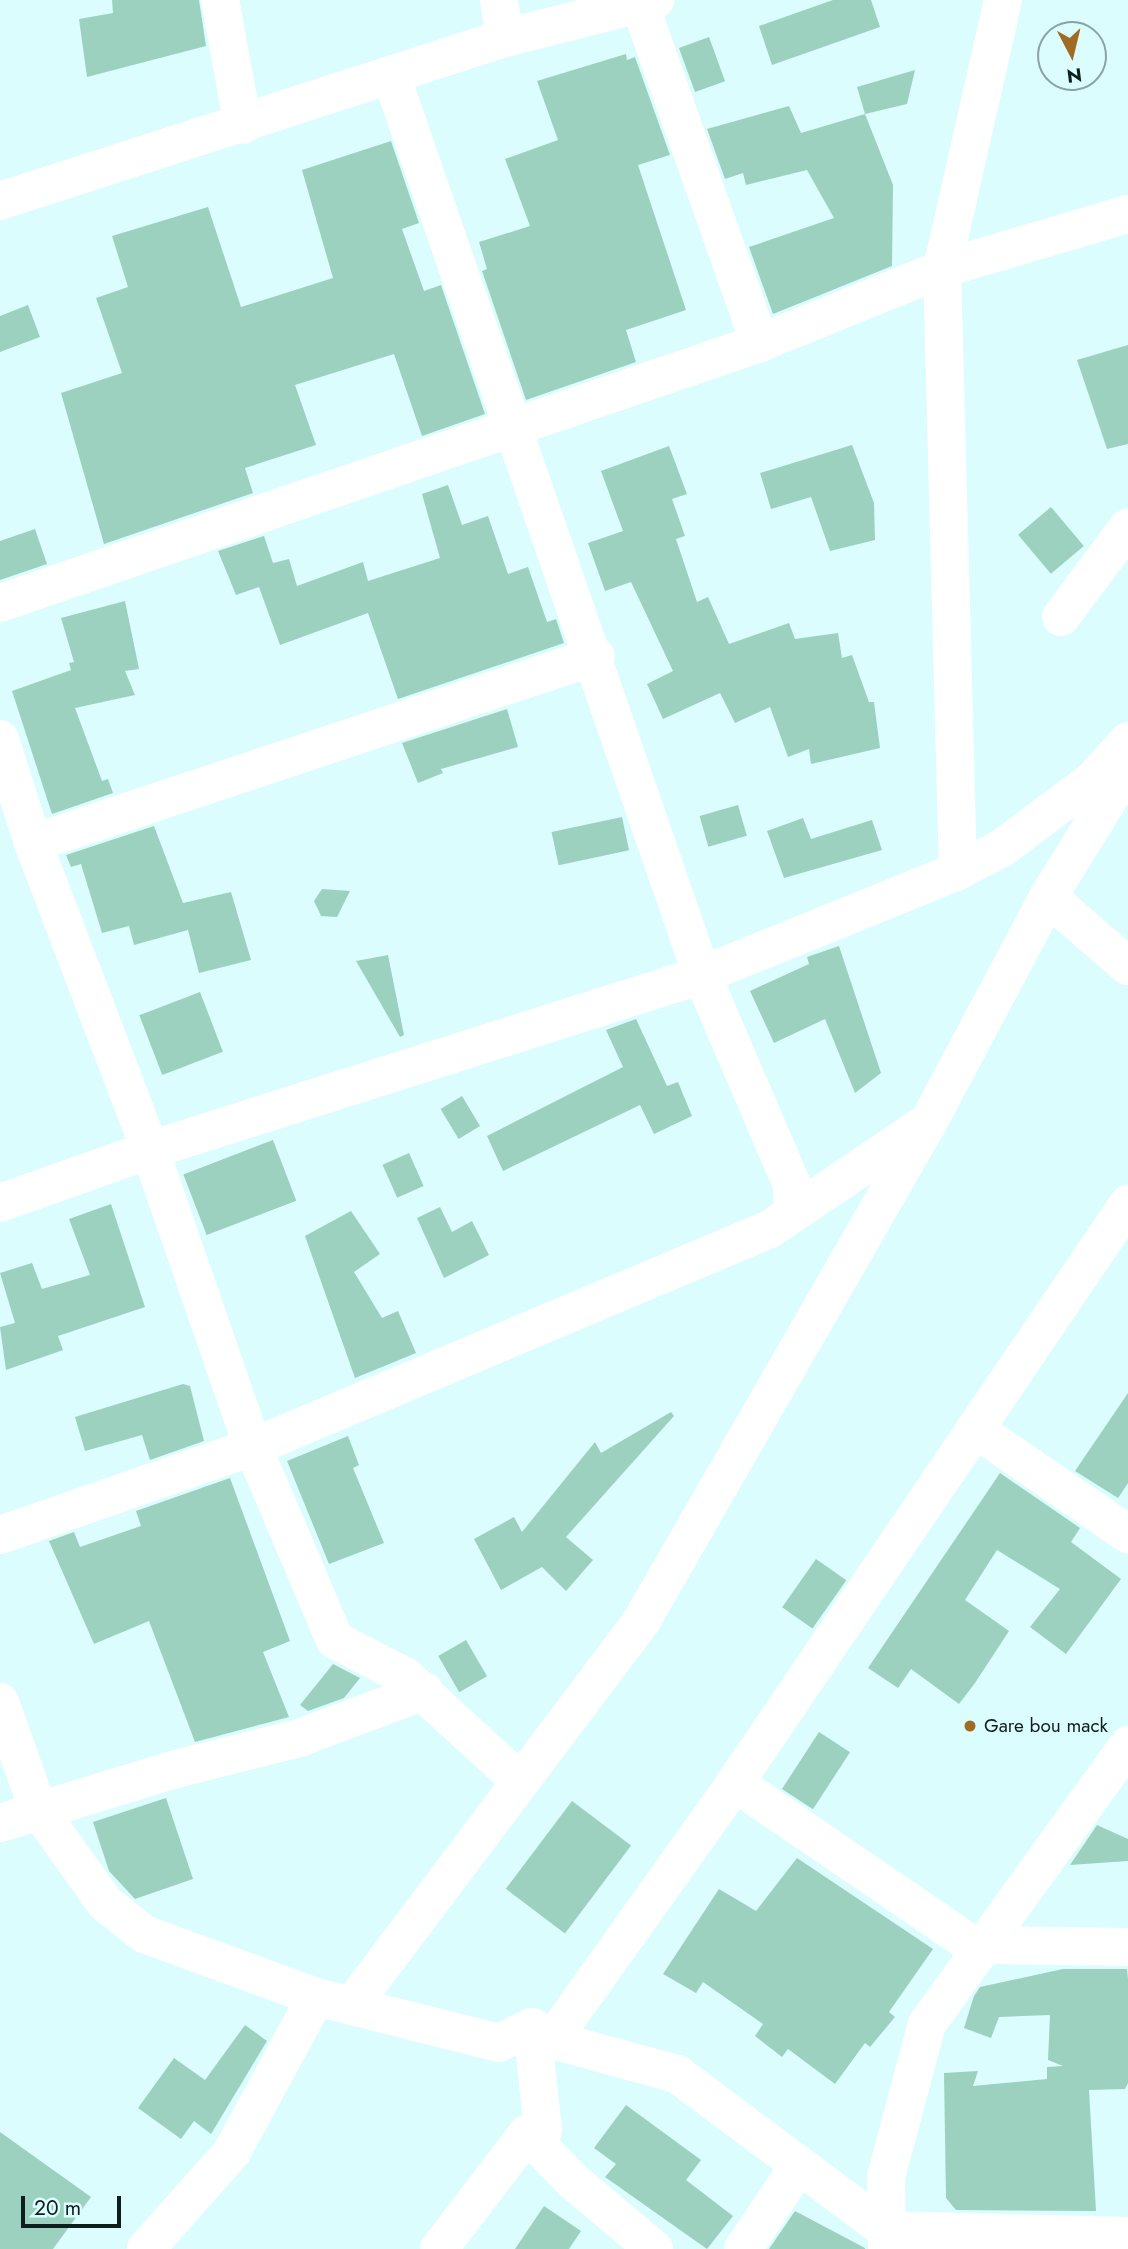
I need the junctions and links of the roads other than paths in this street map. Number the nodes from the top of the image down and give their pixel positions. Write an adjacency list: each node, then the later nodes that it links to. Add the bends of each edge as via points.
1 (220, 0): 7 (street)
2 (499, 0): 5 (street)
3 (1003, 0): 10 (street)
4 (648, 2): 5 (street); 11 (street)
5 (506, 37): 6 (street)
6 (392, 79): 7 (street); 12 (street)
7 (243, 125): 8 (street)
8 (0, 201)
9 (1128, 214): 10 (street)
10 (942, 269): 11 (street); 21 (street)
11 (760, 343): 12 (street)
12 (516, 428): 14 (street); 16 (street)
13 (1128, 527): 15 (street)
14 (0, 603)
15 (1061, 617)
16 (596, 656): 20 (street); 24 (street)
17 (0, 739): 20 (street)
18 (1128, 741): 21 (street, via 1092,781 1002,848)
19 (1128, 768): 22 (street)
20 (33, 843): 26 (street)
21 (958, 871): 24 (street)
22 (1048, 897): 23 (street); 25 (street)
23 (1128, 966)
24 (702, 975): 26 (street); 29 (street, via 792,1185)
25 (928, 1123): 29 (street); 37 (street, via 642,1620)
26 (150, 1150): 27 (street); 31 (street)
27 (0, 1203)
28 (1128, 1204): 30 (street)
29 (793, 1210): 31 (street, via 770,1229)
30 (975, 1429): 32 (street); 38 (street)
31 (253, 1447): 33 (street); 34 (street, via 335,1640)
32 (1128, 1534)
33 (0, 1535)
34 (425, 1691): 37 (street); 39 (street, via 299,1738)
35 (0, 1702): 39 (street)
36 (1128, 1745): 41 (street)
37 (520, 1781): 44 (street)
38 (735, 1783): 41 (street); 45 (street)
39 (38, 1809): 40 (street); 43 (street, via 105,1903 144,1934)
40 (0, 1823)
41 (982, 1947): 42 (street); 49 (street, via 926,2024 886,2177)
42 (1128, 1947)
43 (316, 1997): 44 (street); 50 (street, via 232,2152)
44 (353, 2004): 45 (street, via 499,2043)
45 (542, 2033): 46 (street, via 543,2130); 47 (street, via 677,2074)
46 (527, 2134): 51 (street); 52 (street, via 573,2181)
47 (798, 2167): 49 (street); 53 (street)
48 (1128, 2236): 49 (street)
49 (887, 2240)
50 (146, 2249)
51 (439, 2249)
52 (654, 2249)
53 (743, 2249)

